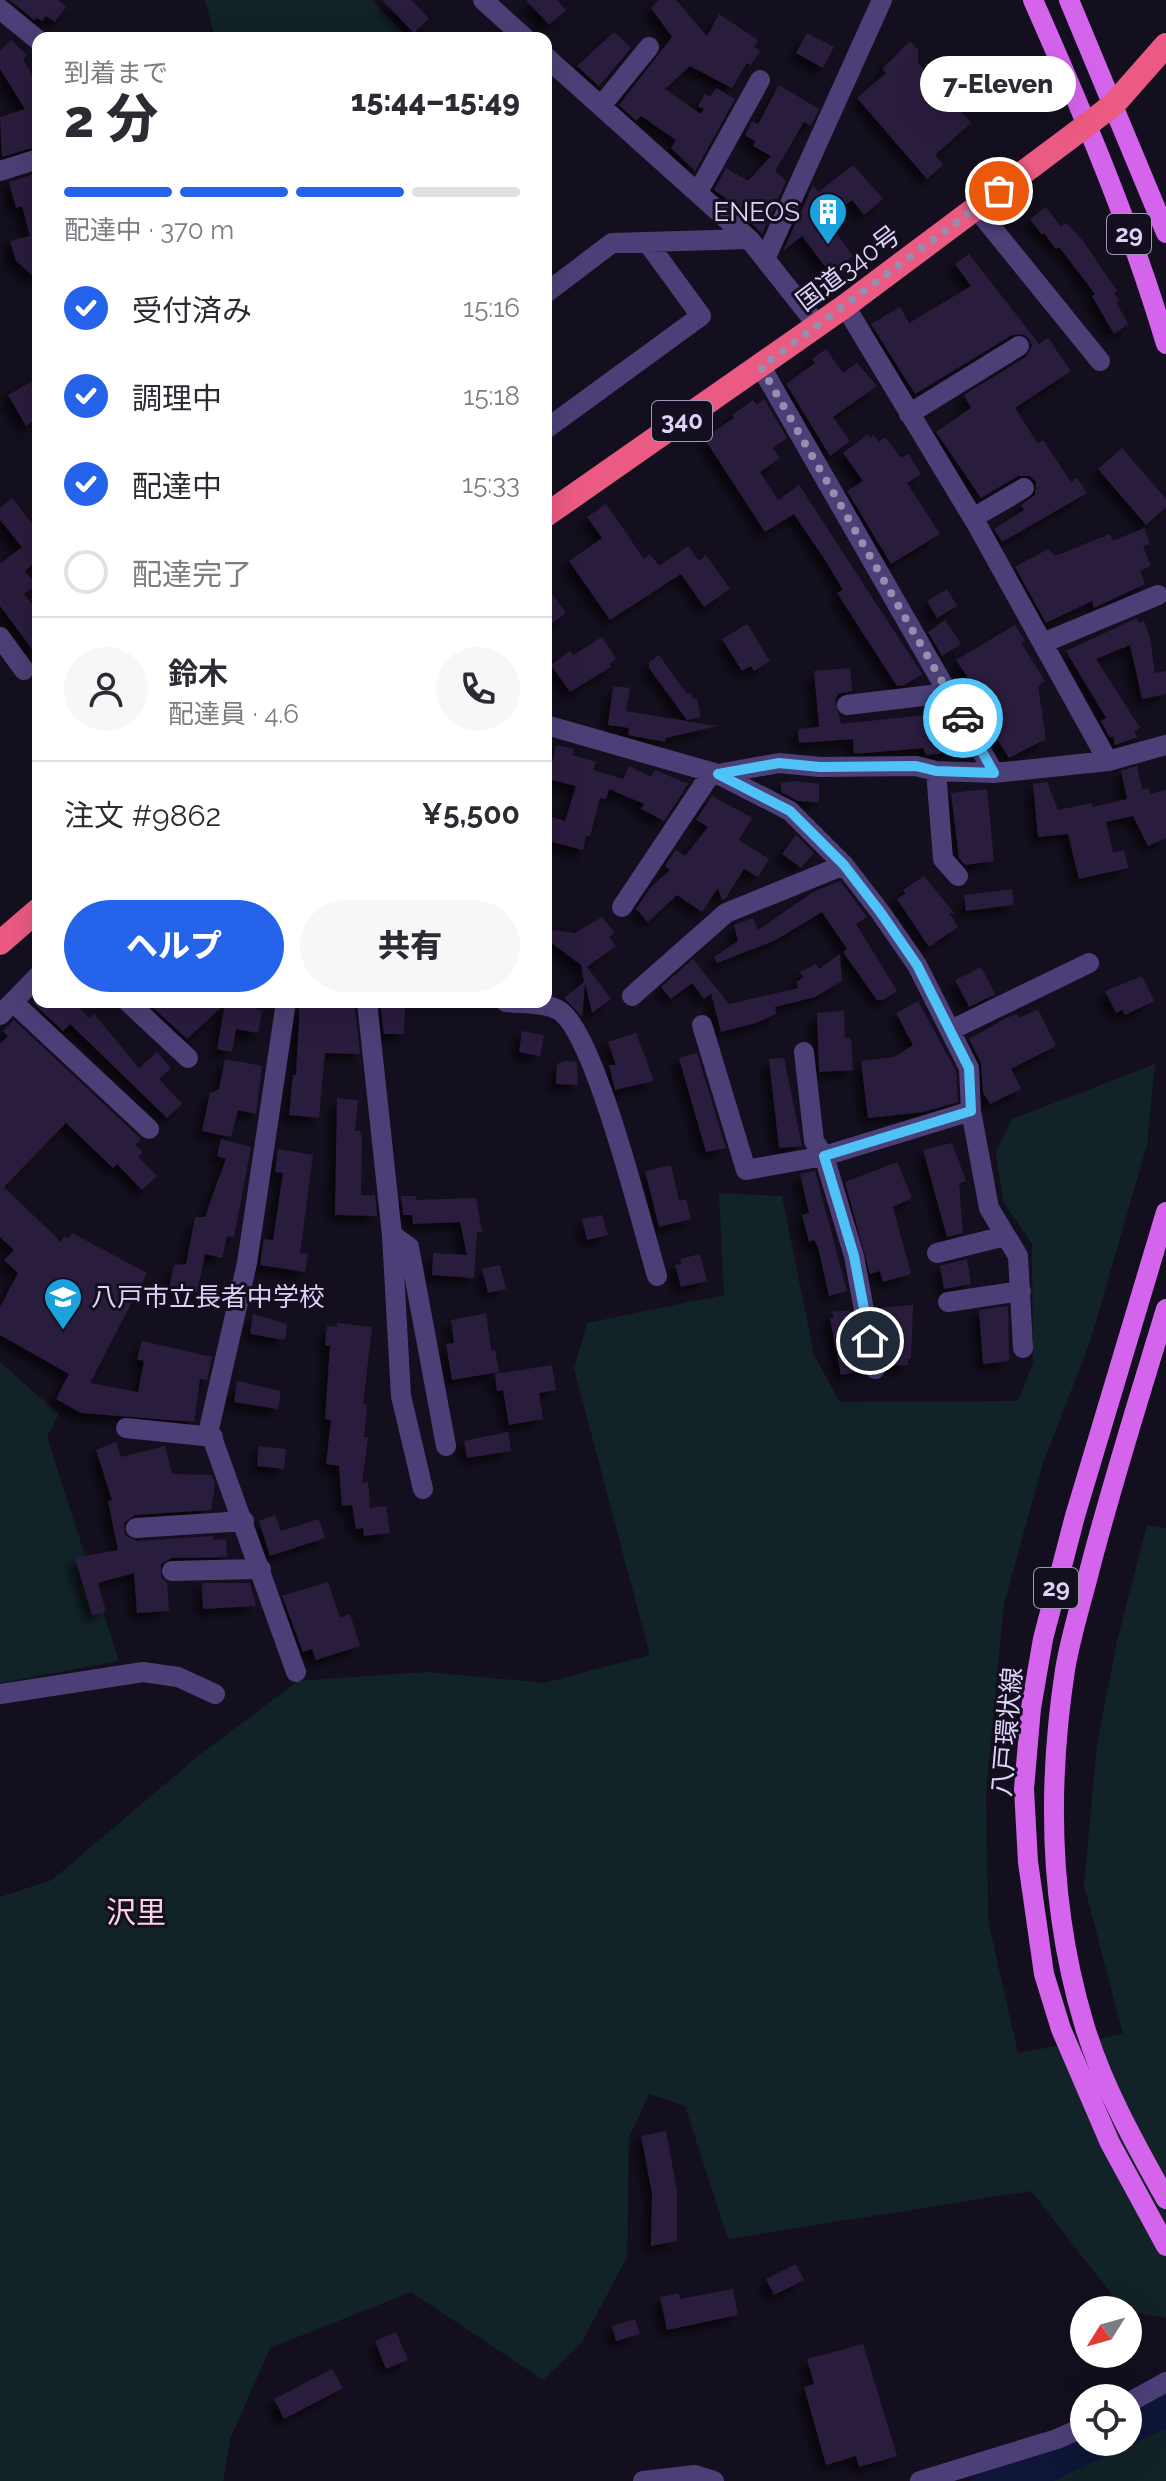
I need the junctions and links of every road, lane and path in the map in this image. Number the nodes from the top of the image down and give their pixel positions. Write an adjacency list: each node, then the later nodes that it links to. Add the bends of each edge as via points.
1 (483, 0): 6 (street)
2 (882, 0): 22 (street)
3 (1033, 0): 14 (main road, 29)
4 (1069, 0): 12 (main road, 29)
5 (0, 9): 7 (street)
6 (518, 32)
7 (32, 35)
8 (1166, 45): 12 (highway, 国道340号 / 340)
9 (649, 47): 13 (street)
10 (552, 62): 13 (street)
11 (760, 80): 17 (street)
12 (1114, 104): 14 (highway, 国道340号 / 340); 19 (main road, 29)
13 (601, 106): 17 (street)
14 (1088, 124): 18 (highway, 国道340号 / 340); 26 (main road, 29)
15 (32, 161): 16 (street)
16 (0, 171)
17 (698, 192): 20 (street)
18 (976, 208): 24 (highway, 国道340号 / 340); 28 (street)
19 (1166, 233)
20 (749, 239): 21 (street); 22 (street)
21 (647, 242): 23 (street, via 612,243); 31 (street, via 701,316)
22 (766, 257): 25 (street)
23 (552, 288)
24 (845, 306): 25 (highway, 国道340号 / 340); 30 (street)
25 (818, 326): 29 (highway, 国道340号 / 340)
26 (1166, 344)
27 (1019, 346): 30 (street)
28 (1100, 361)
29 (761, 367): 33 (highway, 国道340号 / 340); 39 (street)
30 (909, 414): 34 (street)
31 (552, 425)
32 (1024, 488): 34 (street)
33 (552, 511)
34 (973, 518): 37 (street)
35 (1158, 595): 37 (street)
36 (0, 637): 38 (street)
37 (1043, 643): 43 (street)
38 (24, 670)
39 (948, 693): 40 (street); 46 (street)
40 (847, 705)
41 (552, 727): 45 (street)
42 (1166, 745): 43 (street)
43 (1108, 761): 46 (street)
44 (936, 771): 45 (street, via 779,763); 46 (street); 48 (street, via 943,859)
45 (715, 773): 47 (street, via 790,811); 49 (street)
46 (994, 773)
47 (844, 865): 54 (street, via 726,913); 61 (street, via 917,965)
48 (958, 876)
49 (622, 907)
50 (32, 915): 51 (highway)
51 (0, 943)
52 (1089, 963): 61 (street)
53 (32, 982): 55 (street)
54 (632, 996)
55 (12, 1003): 65 (street)
56 (552, 1007): 71 (street, via 562,1012 580,1038 595,1075)
57 (134, 1008): 63 (street)
58 (285, 1008): 78 (street, via 247,1263 209,1429)
59 (368, 1008): 68 (street)
60 (702, 1025): 66 (street, via 746,1170)
61 (951, 1030): 64 (street, via 969,1068)
62 (804, 1052): 66 (street, via 814,1141)
63 (188, 1058)
64 (971, 1111): 66 (street); 69 (street, via 989,1208)
65 (149, 1129)
66 (824, 1156): 76 (street, via 854,1256)
67 (1166, 1212): 89 (main road, 八戸環状線 / 29, via 1043,1639 1024,1789 1044,1974 1080,2079)
68 (392, 1235): 79 (street, via 409,1247); 80 (street, via 401,1396)
69 (1005, 1236): 70 (street); 72 (street, via 1018,1256)
70 (937, 1253)
71 (657, 1276)
72 (1021, 1291): 73 (street); 75 (street)
73 (948, 1302)
74 (1166, 1309): 88 (main road, 八戸環状線 / 29, via 1107,1503 1065,1667 1053,1827 1070,1969 1085,2027)
75 (1023, 1348)
76 (875, 1369)
77 (126, 1428): 78 (street)
78 (213, 1437): 81 (street)
79 (446, 1446)
80 (423, 1489)
81 (244, 1521): 82 (street); 83 (street)
82 (136, 1528)
83 (261, 1569): 84 (street); 85 (street)
84 (172, 1571)
85 (296, 1672)
86 (0, 1694): 87 (street, via 143,1672 178,1677)
87 (215, 1694)
88 (1166, 2199)
89 (1166, 2246)
90 (1166, 2382): 91 (street)
91 (1142, 2395)
92 (1070, 2433): 95 (street)
93 (643, 2481): 94 (street, via 695,2475)
94 (714, 2481)
95 (920, 2481)

